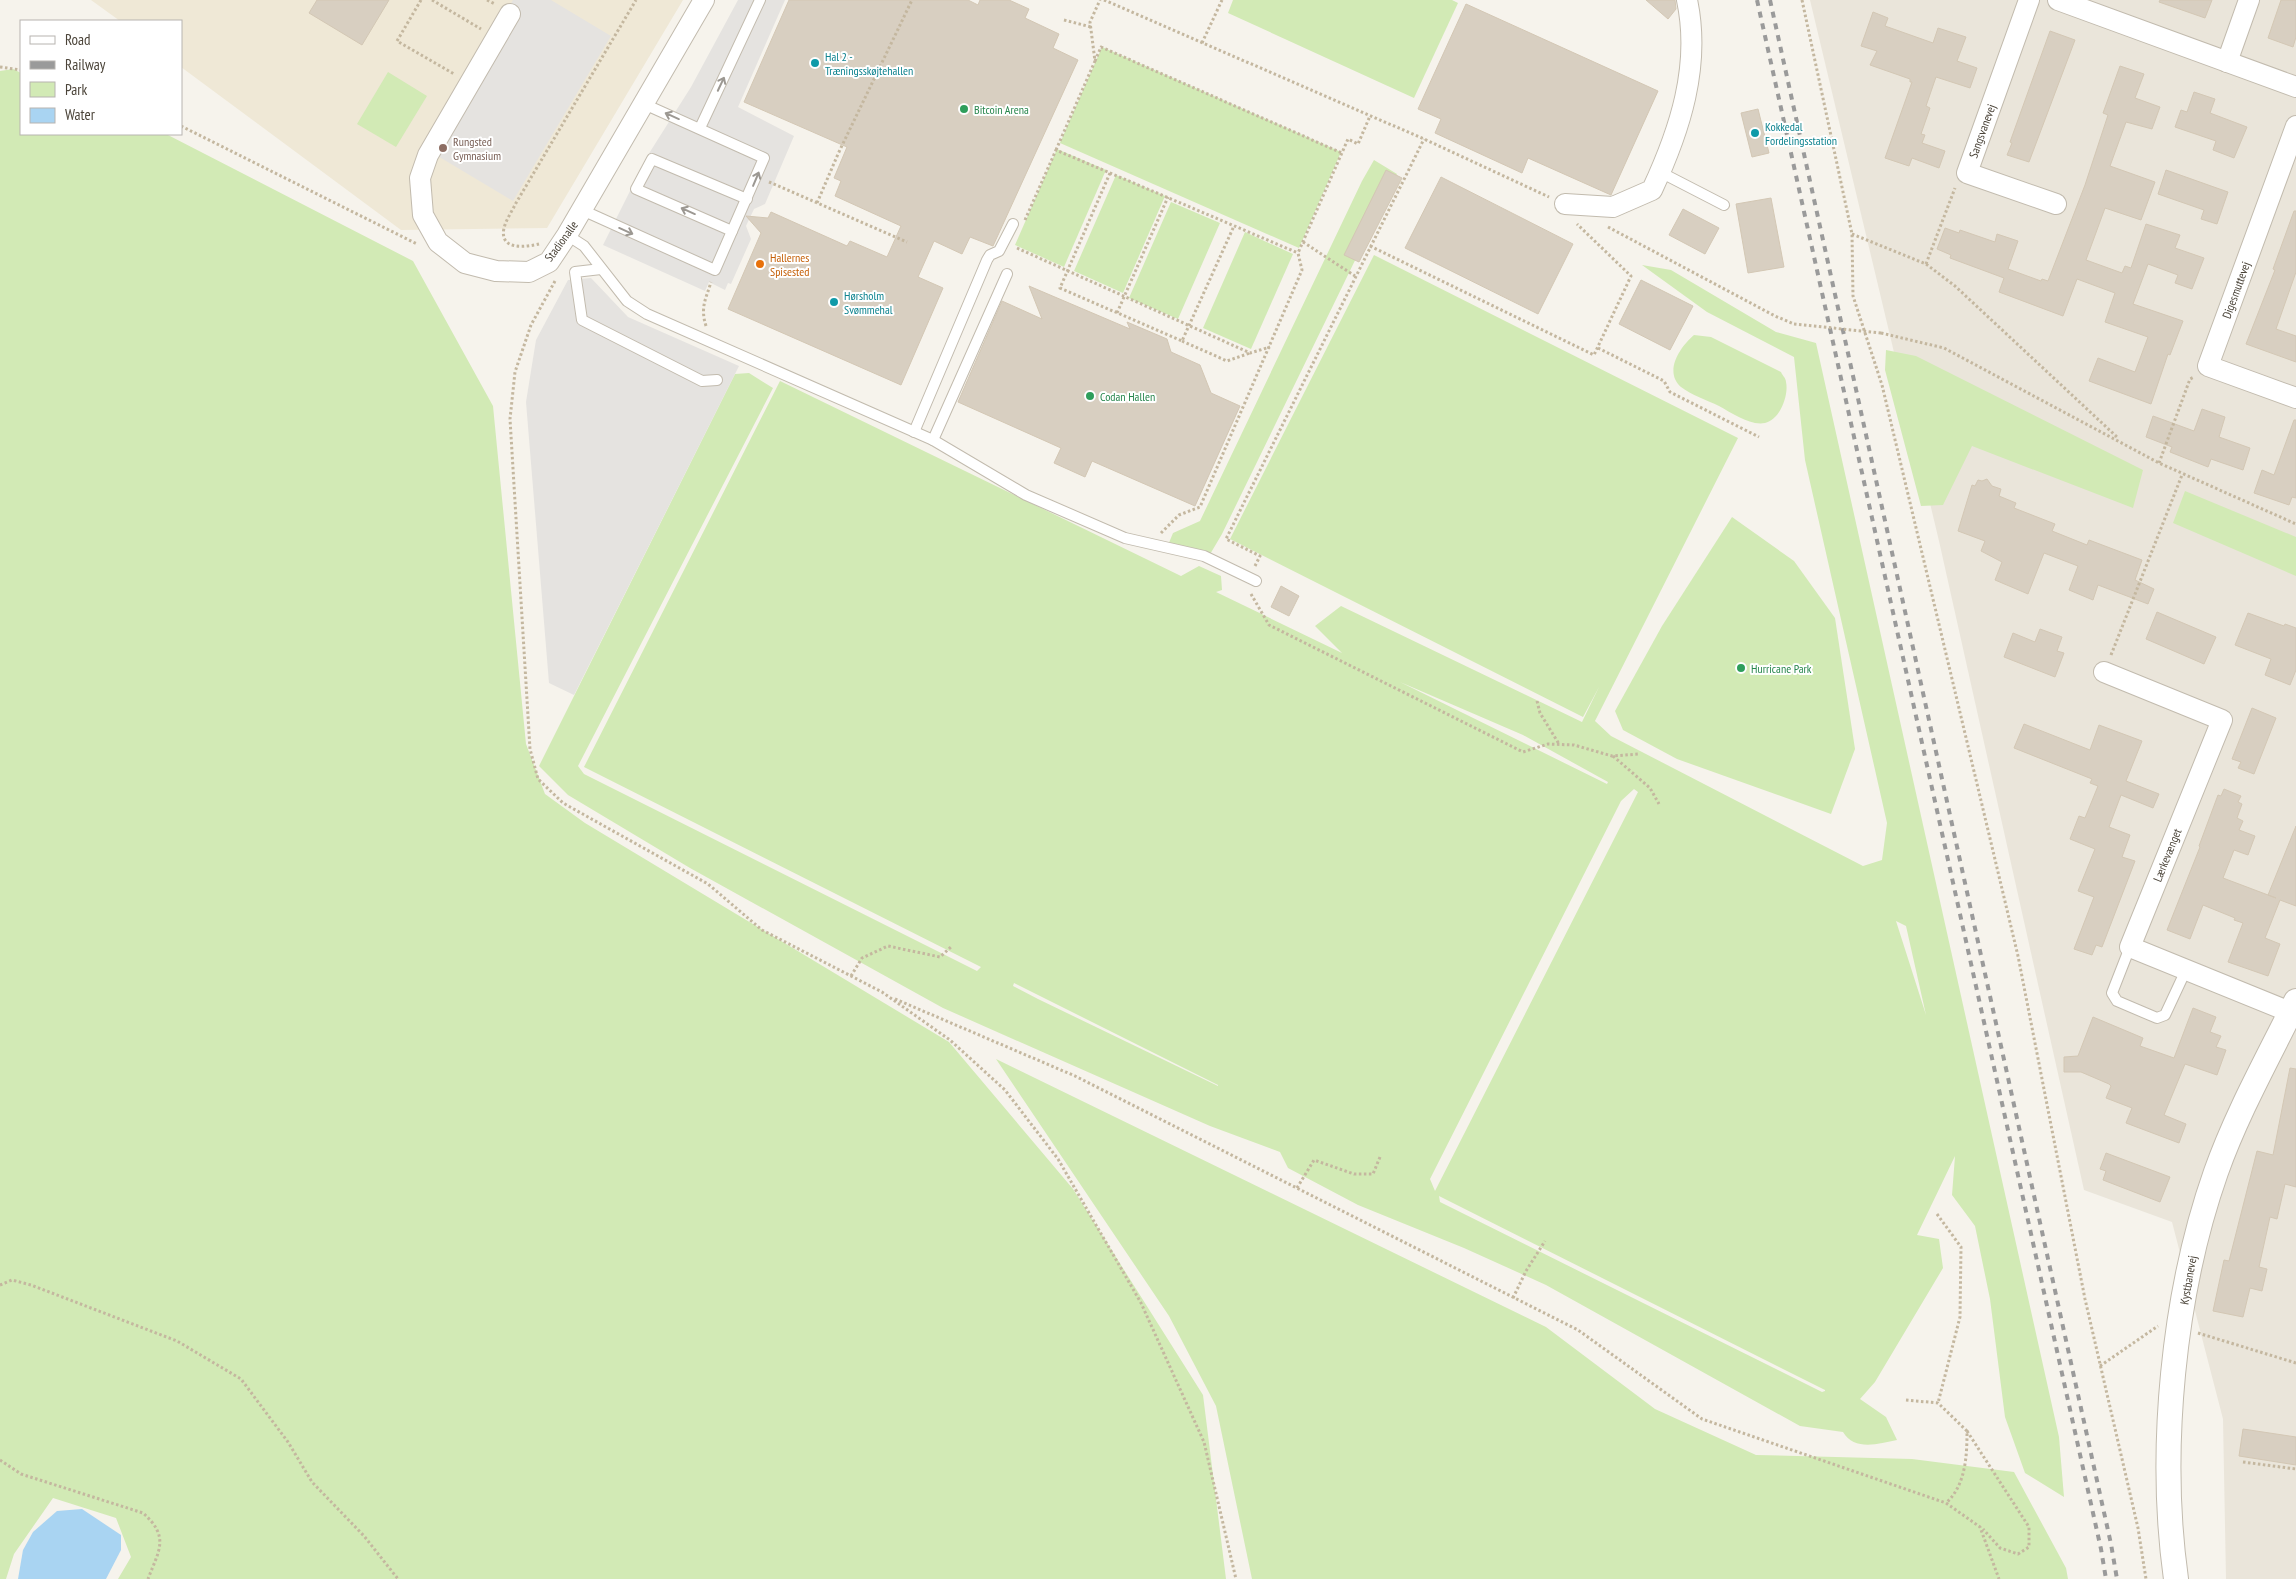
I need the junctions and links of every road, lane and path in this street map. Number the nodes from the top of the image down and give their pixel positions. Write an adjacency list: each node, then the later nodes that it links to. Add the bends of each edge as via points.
1 (421, 0): 23 (path, via 397,41)
2 (432, 0): 17 (path)
3 (636, 0): 49 (path, via 516,203 504,229 504,237 515,247)
4 (704, 0): 25 (street, Stadionalle)
5 (760, 0): 29 (lane, one-way to 5)
6 (912, 0): 39 (path)
7 (1104, 0): 16 (path, via 1090,22); 18 (path)
8 (1222, 0): 18 (path)
9 (1687, 0): 33 (street, via 1693,28 1687,94)
10 (1802, 0): 48 (path)
11 (2029, 0): 35 (street, Sangsvanevej)
12 (2058, 0): 20 (street)
13 (2249, 0): 20 (street)
14 (510, 14): 17 (street, Stadionalle)
15 (1064, 20): 16 (path)
16 (1091, 27): 19 (path)
17 (496, 38): 23 (street, Stadionalle)
18 (1202, 43): 26 (path)
19 (1095, 61): 31 (path); 32 (path, via 1101,47)
20 (2227, 62): 24 (street)
21 (0, 66): 22 (path)
22 (20, 70)
23 (470, 83): 50 (street, Stadionalle, via 428,154 420,178 423,215)
24 (2296, 88)
25 (644, 104): 29 (lane, one-way to 25); 43 (street, Stadionalle)
26 (1370, 116): 30 (path); 32 (path, via 1358,144 1348,139)
27 (182, 126): 50 (path, via 418,244)
28 (2296, 126): 71 (street, Digesmuttevej)
29 (700, 128): 36 (lane, via 764,158)
30 (1424, 139): 40 (path); 53 (path)
31 (1056, 150): 34 (path); 46 (path)
32 (1342, 153): 52 (path)
33 (1660, 172): 40 (street, via 1652,190 1613,207); 42 (lane)
34 (1110, 173): 37 (path); 59 (path)
35 (1967, 173): 41 (street, Sangsvanevej); 56 (path, via 1953,189)
36 (757, 177): 38 (lane, one-way to 36); 39 (path)
37 (1168, 197): 45 (path); 63 (path)
38 (747, 199): 47 (lane); 47 (lane, one-way to 38, via 636,188 652,159)
39 (817, 203): 51 (path)
40 (1565, 204): 69 (path, via 1573,220 1631,276)
41 (2056, 204)
42 (1724, 205)
43 (582, 210): 49 (street, Stadionalle); 58 (lane, one-way to 58)
44 (1600, 223): 77 (path, bridge, via 1794,324 1881,333 1944,348)
45 (1234, 226): 55 (path); 65 (path)
46 (1017, 227): 74 (lane, via 999,251 987,260)
47 (732, 231): 58 (lane)
48 (1852, 234): 56 (path); 103 (path, via 1853,296 1882,386 2016,946)
49 (567, 235): 50 (street, Stadionalle, via 549,262 530,272 496,271 465,263); 57 (lane, via 584,246)
50 (438, 242)
51 (907, 242)
52 (1303, 242): 55 (path); 62 (path)
53 (1370, 246): 62 (path); 69 (path, via 1594,355)
54 (1013, 247): 59 (path)
55 (1298, 252): 68 (path, via 1302,270)
56 (1926, 264): 77 (path, via 1955,286)
57 (601, 269): 66 (lane, via 627,301 647,314); 72 (lane, via 575,272 582,320 702,381)
58 (715, 270): 66 (path, via 703,302 702,312 709,333)
59 (1068, 271): 63 (path); 64 (path, via 1060,288)
60 (1007, 274): 76 (lane)
61 (559, 276): 92 (path, via 532,326 515,372 510,419 530,749 538,779 563,803 708,884 762,930)
62 (1356, 276): 82 (path, via 1226,539 1260,556)
63 (1124, 297): 64 (path); 65 (path)
64 (1117, 313): 67 (path)
65 (1189, 326): 67 (path); 70 (path)
66 (706, 340): 74 (lane)
67 (1182, 341): 70 (path, via 1227,361)
68 (1270, 347): 70 (path); 81 (path, via 1200,507 1179,515 1161,532)
69 (1598, 348): 75 (path, via 1664,381 1670,392)
70 (1250, 353)
71 (2208, 366): 73 (street); 78 (path, via 2190,380)
72 (717, 380)
73 (2296, 398)
74 (914, 432): 76 (lane)
75 (1759, 437)
76 (933, 440): 81 (lane, via 1026,495 1125,538)
77 (2121, 441): 78 (path)
78 (2159, 464): 79 (path)
79 (2182, 475): 80 (path); 83 (path)
80 (2296, 524)
81 (1156, 545): 82 (lane, via 1204,556)
82 (1249, 578): 85 (path, via 1269,625 1523,752)
83 (2104, 672): 90 (street, Lærkevænget, via 2222,720)
84 (1537, 701): 85 (path, via 1540,713)
85 (1559, 744): 87 (path)
86 (1639, 754): 87 (path)
87 (1612, 756): 88 (path, via 1650,788)
88 (1659, 804)
89 (952, 946): 92 (path, via 940,957 888,946 862,958)
90 (2130, 947): 91 (street); 91 (lane, via 2112,993 2117,1001 2157,1018 2165,1015)
91 (2186, 970): 94 (street)
92 (851, 976): 93 (path)
93 (888, 996): 96 (path, via 1075,1076); 114 (path, via 950,1040 1005,1090 1058,1160 1141,1304 1204,1442)
94 (2293, 1007): 101 (street, Kystbanevej, via 2246,1098 2216,1172 2193,1249)
95 (1380, 1157): 96 (path, via 1373,1174 1354,1174 1314,1160)
96 (1296, 1188): 100 (path)
97 (1937, 1214): 105 (path, via 1961,1247 1960,1317)
98 (1545, 1241): 100 (path)
99 (0, 1285): 113 (path, via 12,1280 31,1285 177,1341 241,1379 288,1442 312,1482 364,1536)
100 (1513, 1298): 110 (path, via 1578,1330 1702,1420)
101 (2180, 1328): 102 (path); 103 (path, via 2164,1322); 117 (street, Kystbanevej, via 2170,1417 2168,1498)
102 (2296, 1363)
103 (2100, 1366): 116 (path, via 2138,1528)
104 (1906, 1400): 105 (path)
105 (1938, 1402): 106 (path)
106 (1967, 1431): 110 (path, via 1968,1461 1953,1497); 111 (path, via 2029,1527 2029,1547 2018,1554 2000,1548)
107 (0, 1460): 112 (path, via 21,1474 143,1513 156,1524 162,1542)
108 (2243, 1462): 109 (path)
109 (2296, 1469)
110 (1946, 1503): 111 (path)
111 (1980, 1527): 115 (path)
112 (148, 1579)
113 (398, 1579)
114 (1236, 1579)
115 (1999, 1579)
116 (2146, 1579)
117 (2176, 1579)

